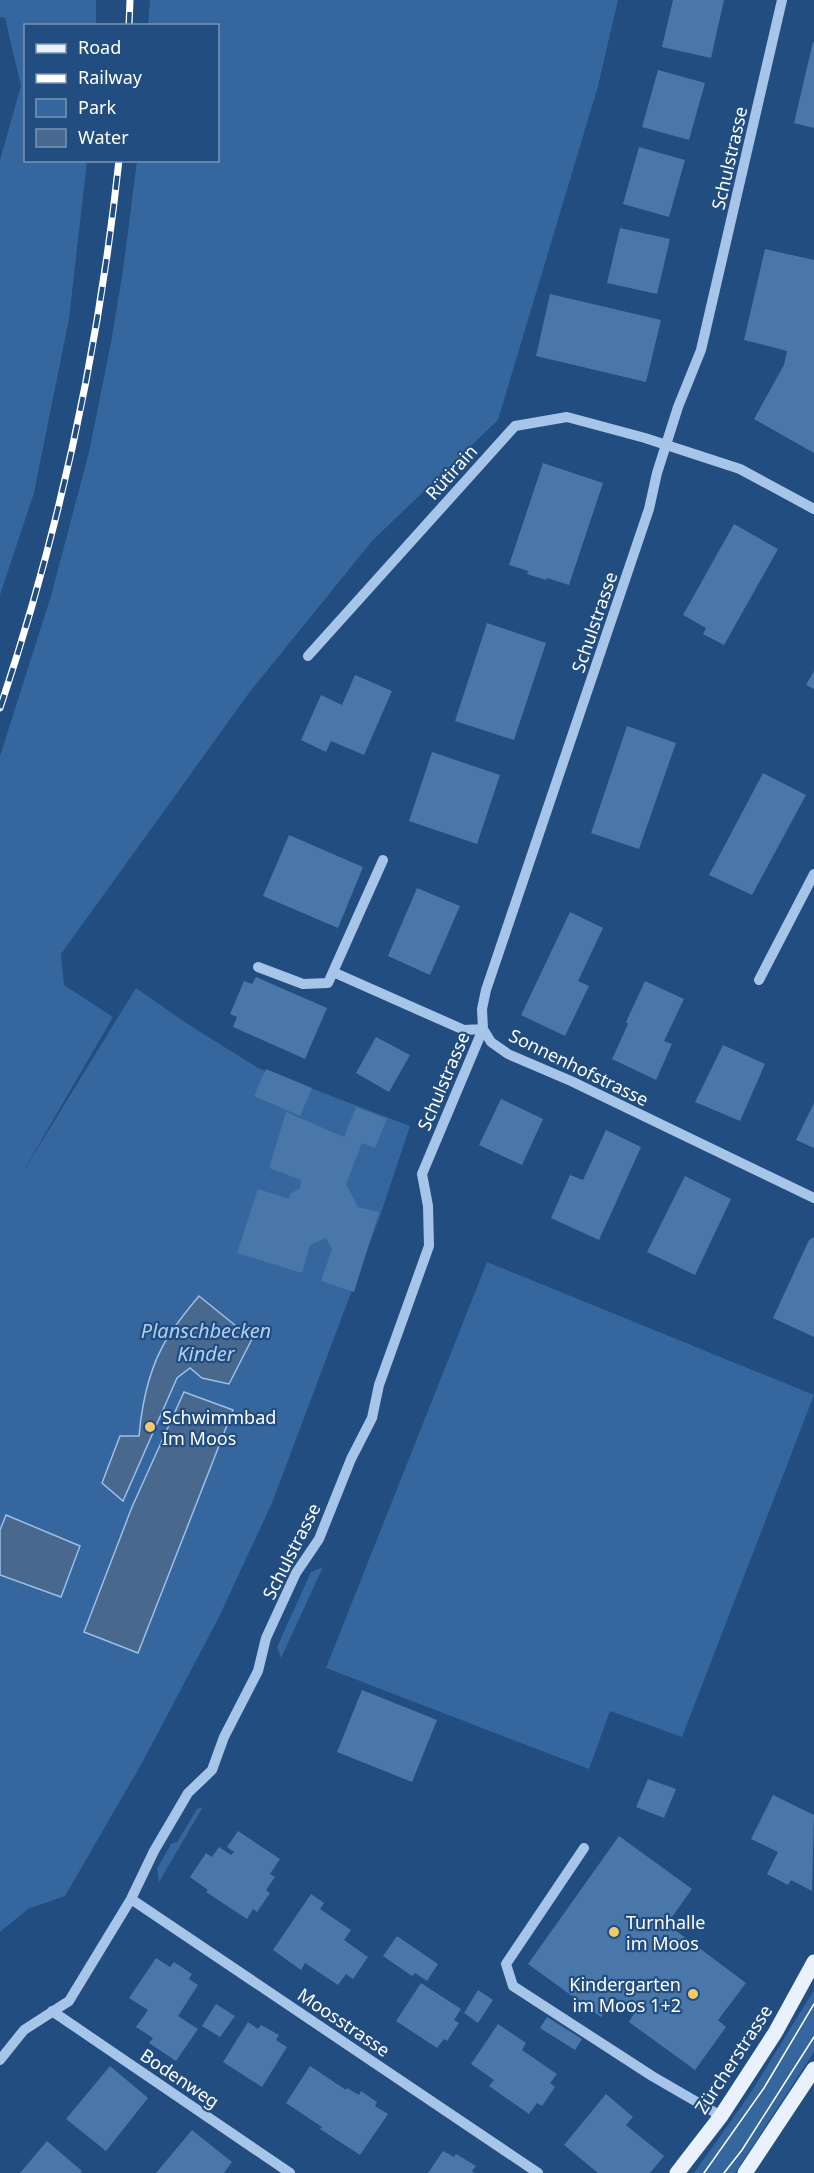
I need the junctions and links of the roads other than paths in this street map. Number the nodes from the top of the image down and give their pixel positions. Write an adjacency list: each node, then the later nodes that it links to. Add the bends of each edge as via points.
1 (782, 0): 2 (street, Schulstrasse, via 701,351)
2 (666, 445): 3 (street, Rütirain, via 740,469); 4 (street, Rütirain, via 567,417 515,426); 11 (street, Schulstrasse, via 649,509 486,990)
3 (814, 509)
4 (308, 656)
5 (383, 860): 9 (street)
6 (814, 874): 7 (street)
7 (809, 896): 10 (street)
8 (258, 967): 9 (street, via 303,984 328,983)
9 (333, 972): 11 (street, Sonnenhofstrasse, via 464,1030)
10 (759, 980)
11 (483, 1029): 12 (street, Sonnenhofstrasse, via 491,1042 508,1054); 14 (street, Schulstrasse, via 422,1174 429,1246 379,1385 372,1418 319,1539 296,1573 266,1638 258,1671 224,1737 212,1770 188,1793)
12 (814, 1198)
13 (584, 1848): 19 (street, via 506,1965 513,1986)
14 (131, 1899): 16 (street, Schulstrasse, via 69,2001); 21 (street, Moosstrasse)
15 (814, 1962): 19 (main road, Zürcherstrasse, via 775,2033)
16 (52, 2011): 17 (street, Schulstrasse, via 24,2030); 20 (street, Bodenweg)
17 (0, 2060)
18 (814, 2069): 23 (main road)
19 (721, 2116): 22 (main road, Zürcherstrasse)
20 (290, 2173)
21 (538, 2173)
22 (677, 2173)
23 (745, 2173)

